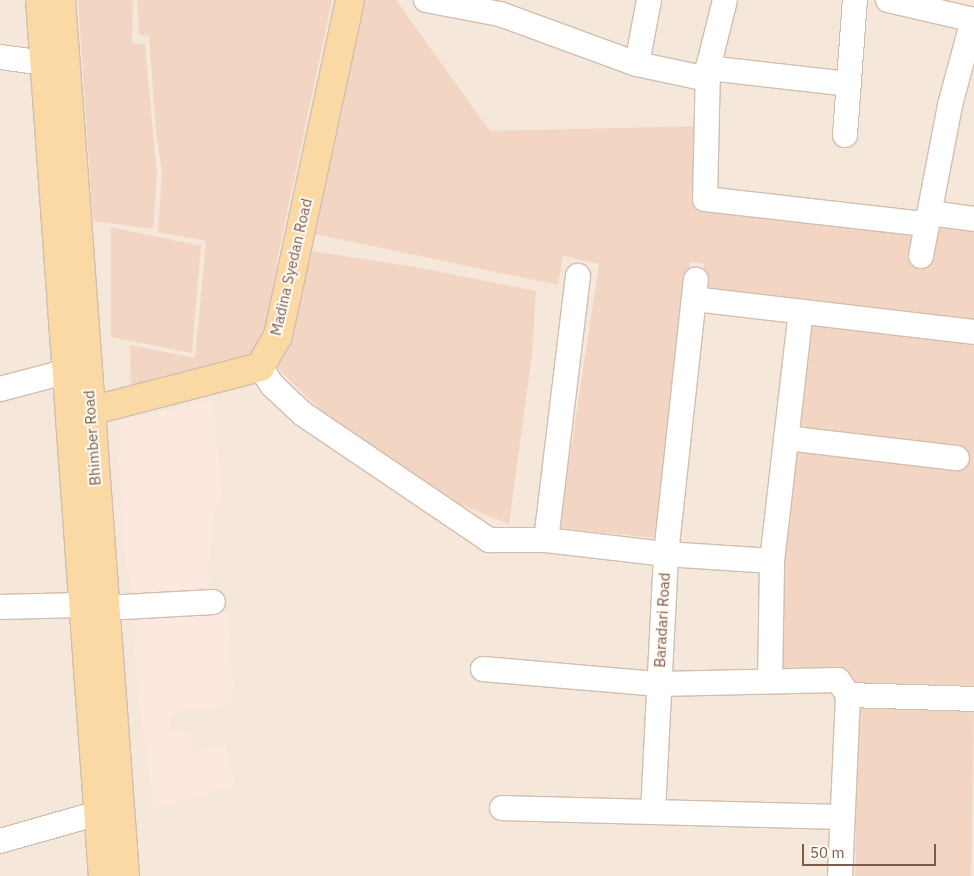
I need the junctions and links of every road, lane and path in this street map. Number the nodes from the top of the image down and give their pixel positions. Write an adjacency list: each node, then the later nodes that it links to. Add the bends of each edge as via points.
1 (40, 0): 12 (main road, Bhimber Road)
2 (61, 0): 26 (main road, Bhimber Road)
3 (350, 0): 23 (main road, Madina Syedan Road, via 278,336)
4 (426, 0): 9 (street)
5 (649, 0): 13 (street)
6 (725, 0): 14 (street)
7 (855, 0): 15 (street)
8 (888, 0): 10 (street)
9 (502, 7): 13 (street)
10 (974, 20): 17 (street, via 950,105)
11 (0, 58): 12 (street)
12 (45, 64): 24 (main road, Bhimber Road)
13 (637, 64): 14 (street)
14 (708, 73): 15 (street); 17 (street, via 705,199)
15 (849, 84): 16 (street)
16 (845, 136)
17 (928, 218): 18 (street); 19 (street)
18 (974, 219)
19 (921, 256)
20 (578, 276): 29 (street)
21 (801, 312): 22 (street); 27 (street); 30 (street, via 695,289)
22 (974, 332)
23 (260, 367): 26 (main road); 29 (street, Baradari Road, via 272,385 303,414 489,540)
24 (68, 372): 25 (street); 26 (main road, Bhimber Road)
25 (0, 389)
26 (81, 416): 33 (main road, Bhimber Road)
27 (786, 438): 28 (street); 31 (street)
28 (957, 458)
29 (546, 540): 30 (street, Baradari Road)
30 (666, 554): 31 (street); 37 (street, Baradari Road)
31 (772, 561): 36 (street)
32 (213, 602): 33 (street)
33 (93, 606): 34 (street); 42 (main road, Bhimber Road); 46 (main road, Bhimber Road)
34 (0, 608)
35 (483, 669): 37 (street)
36 (770, 681): 37 (street, Baradari Road); 38 (street, Baradari Road, via 838,680)
37 (659, 684): 41 (street)
38 (848, 695): 39 (street); 43 (street)
39 (974, 699)
40 (502, 808): 41 (street)
41 (653, 812): 43 (street)
42 (98, 813): 44 (street); 45 (main road, Bhimber Road)
43 (840, 817): 47 (street)
44 (0, 841)
45 (103, 876)
46 (126, 876)
47 (840, 876)

